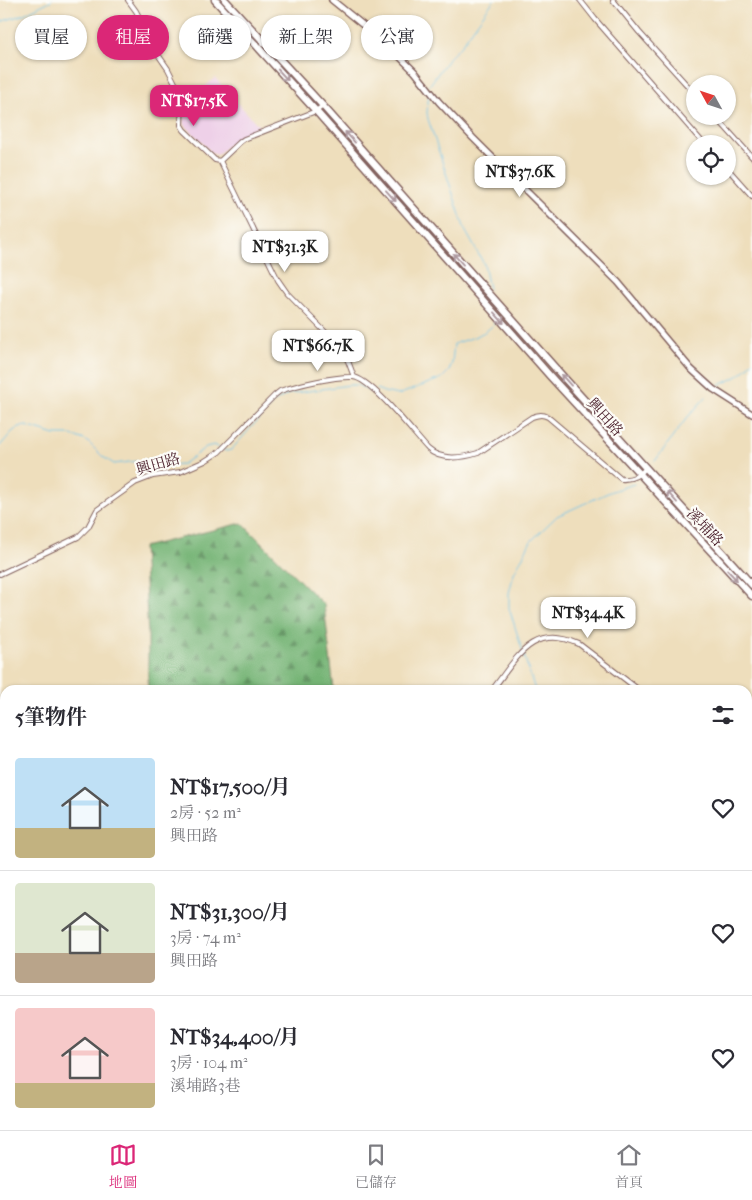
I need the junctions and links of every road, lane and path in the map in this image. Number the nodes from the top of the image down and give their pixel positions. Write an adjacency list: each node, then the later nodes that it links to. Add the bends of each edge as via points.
1 (128, 0): 13 (street, via 180,93 181,125 215,160)
2 (215, 0): 9 (main road, 興田路, one-way to 9)
3 (225, 0): 8 (main road, 興田路)
4 (332, 0): 17 (street, via 390,47 415,72 473,138 618,282 691,369 713,389)
5 (580, 0): 11 (street)
6 (613, 0): 7 (street)
7 (686, 84)
8 (323, 106): 9 (street); 18 (main road, 興田路, one-way to 8)
9 (316, 111): 13 (street, via 244,139); 19 (main road, 興田路, one-way to 19)
10 (724, 125): 12 (street)
11 (696, 135)
12 (752, 156)
13 (220, 161): 16 (street, via 278,280 338,346)
14 (736, 178): 15 (street)
15 (752, 196)
16 (354, 377): 19 (street, via 374,390 428,450 439,456 478,453 532,417 544,415 621,479 631,479); 20 (street, 興田路, via 332,378 280,391 205,461 180,472 153,476 135,483 97,510 78,537)
17 (752, 414)
18 (646, 468): 19 (street); 21 (main road, 溪埔路, one-way to 18)
19 (640, 474): 22 (main road, 溪埔路, one-way to 22)
20 (0, 574)
21 (752, 585)
22 (752, 596)
23 (496, 685): 24 (street, via 520,654 535,641 556,637 579,644)
24 (632, 685)

